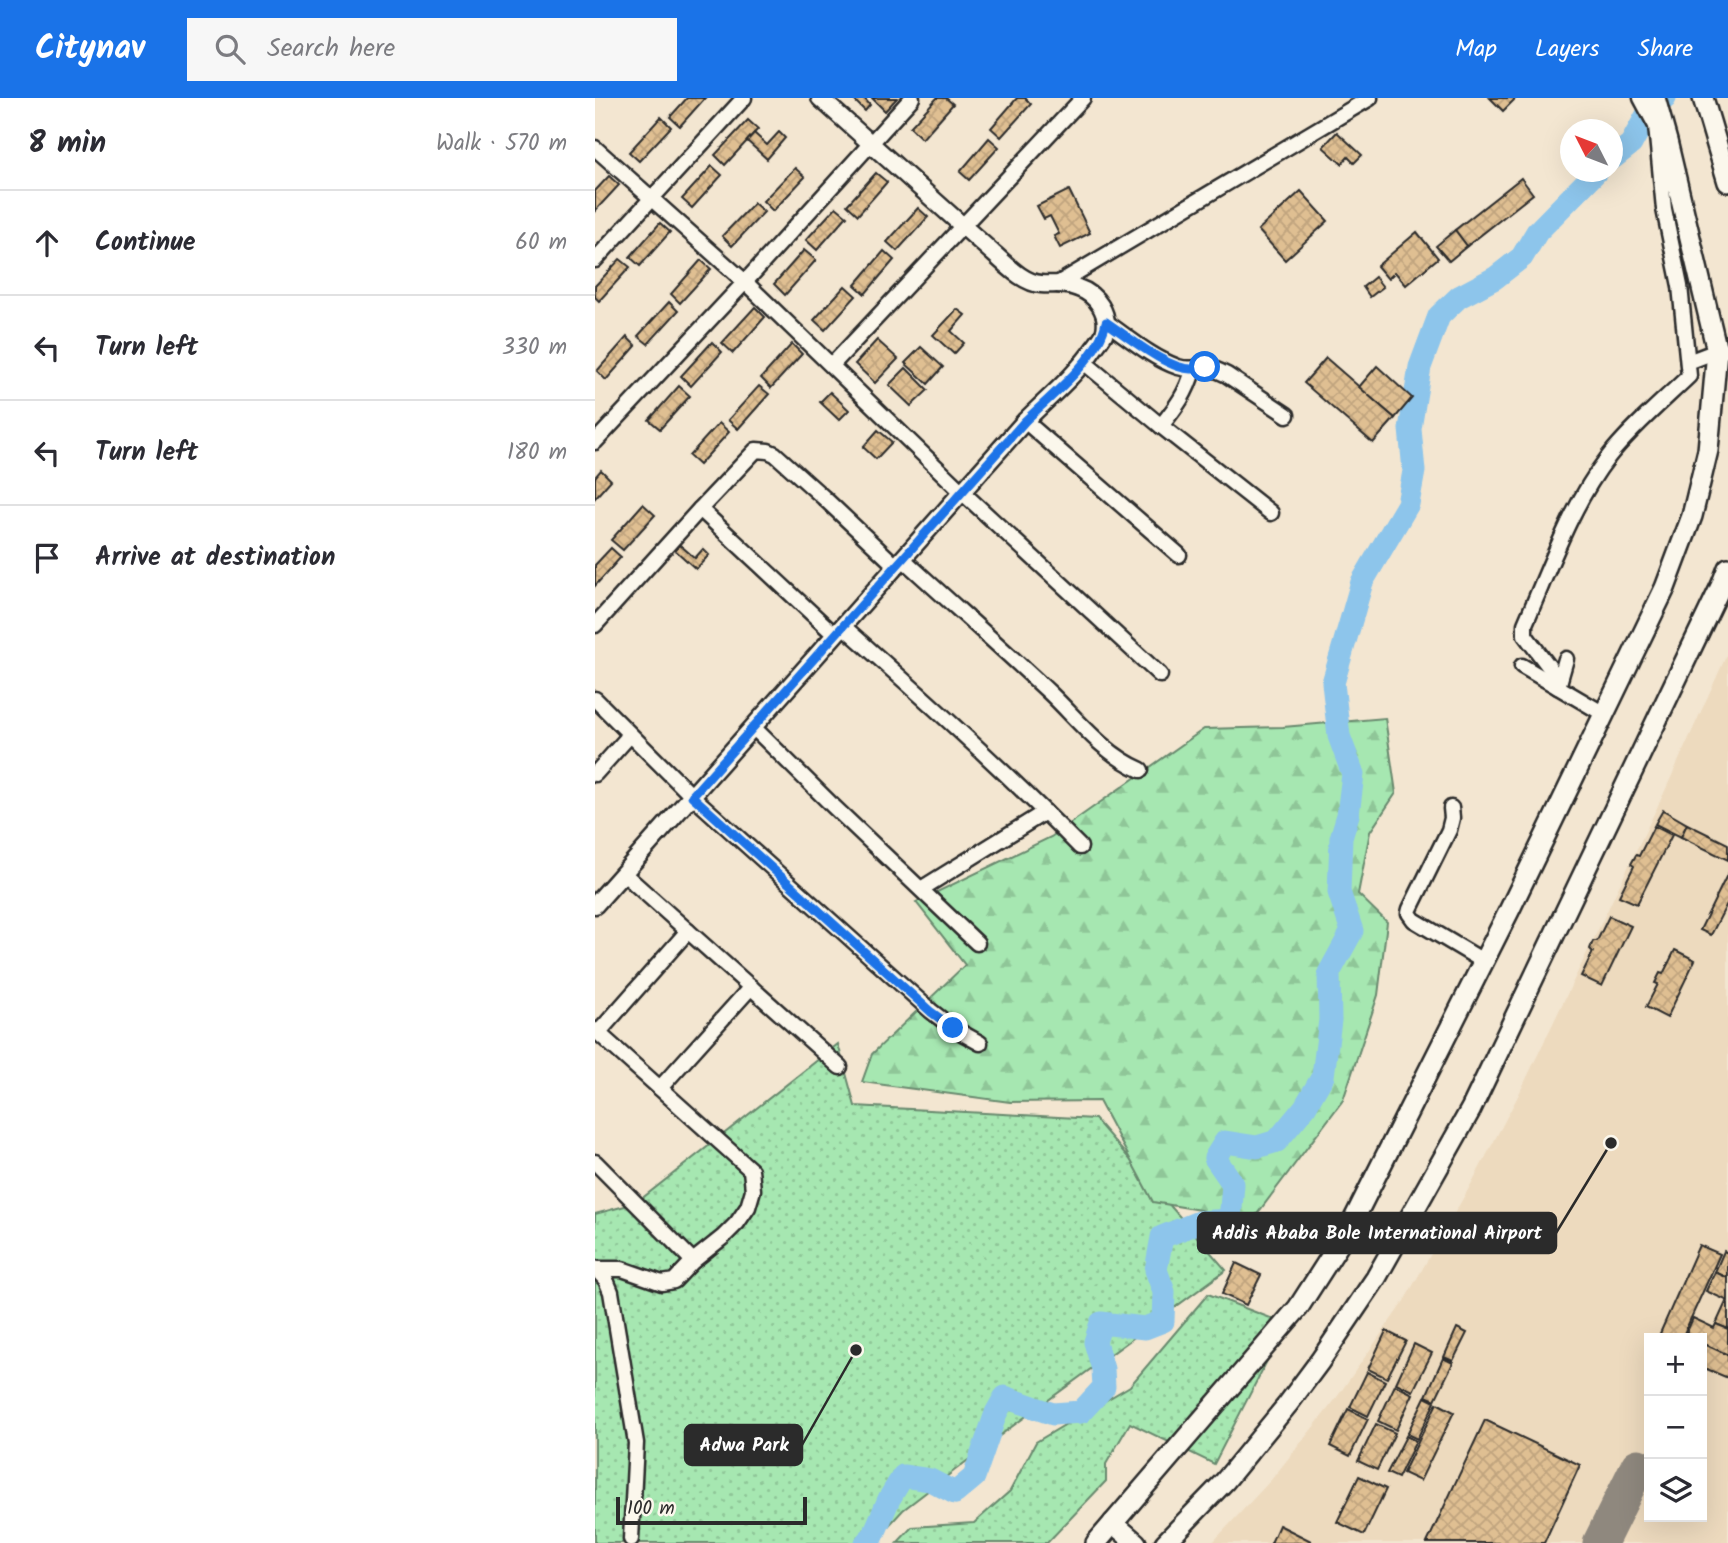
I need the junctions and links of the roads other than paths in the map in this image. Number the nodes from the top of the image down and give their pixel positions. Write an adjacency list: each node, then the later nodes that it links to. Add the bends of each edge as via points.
1 (744, 98): 12 (street)
2 (820, 98): 9 (street)
3 (912, 98): 9 (street)
4 (1083, 98): 13 (street)
5 (1370, 98): 16 (street)
6 (1703, 98): 11 (main road)
7 (1646, 99): 8 (main road)
8 (1662, 134): 18 (main road); 19 (street, via 1664,209 1680,286)
9 (871, 142): 13 (street); 15 (street)
10 (595, 148): 12 (street)
11 (1728, 182)
12 (651, 199): 14 (street); 15 (street)
13 (962, 226): 16 (street, via 1032,282); 21 (street)
14 (595, 260)
15 (745, 282): 21 (street); 26 (street)
16 (1059, 283): 17 (street, via 1090,293 1102,307)
17 (1106, 322): 20 (street, via 1104,335); 22 (street, via 1156,356)
18 (1723, 350): 19 (street); 40 (main road, via 1708,450 1692,516 1665,588)
19 (1688, 362): 38 (street, via 1689,376 1609,455 1583,495 1525,624 1525,635)
20 (1084, 363): 24 (street); 25 (street)
21 (832, 365): 27 (street)
22 (1193, 370): 23 (street, via 1217,370); 25 (street, via 1182,398)
23 (1287, 415)
24 (1025, 421): 27 (street); 30 (street)
25 (1161, 426): 29 (street)
26 (595, 442)
27 (962, 492): 31 (street); 37 (street)
28 (700, 509): 31 (street, via 756,450 768,451); 33 (street); 34 (street)
29 (1271, 513)
30 (1179, 555)
31 (899, 563): 34 (street); 43 (street, via 1126,764)
32 (1728, 568): 67 (main road, via 1471,1109 1376,1278 1288,1404 1225,1481)
33 (595, 625)
34 (839, 631): 41 (street); 47 (street, via 932,705)
35 (1566, 659): 38 (street)
36 (1522, 666): 38 (street)
37 (1160, 675)
38 (1559, 684): 40 (street)
39 (595, 699): 42 (street)
40 (1604, 714): 54 (main road)
41 (753, 727): 45 (street); 50 (street)
42 (631, 735): 44 (street); 45 (street)
43 (1141, 770)
44 (595, 774)
45 (692, 796): 49 (street); 57 (street, via 931,1012)
46 (1451, 807): 54 (street, via 1449,830 1409,913)
47 (1045, 812): 48 (street); 50 (street)
48 (1080, 847)
49 (624, 873): 51 (street); 52 (street)
50 (921, 889): 53 (street)
51 (595, 905)
52 (688, 931): 55 (street); 56 (street)
53 (977, 943)
54 (1483, 961): 63 (main road, via 1350,1227 1298,1308)
55 (751, 986): 58 (street); 59 (street)
56 (596, 1031): 59 (street)
57 (980, 1043)
58 (840, 1067)
59 (660, 1088): 61 (street, via 751,1170 753,1190 748,1208 723,1237)
60 (595, 1162): 61 (street)
61 (692, 1261): 62 (street, via 674,1281 662,1283 622,1269)
62 (595, 1268): 64 (street, via 611,1293 636,1443)
63 (1113, 1523): 65 (main road); 66 (main road)
64 (631, 1539)
65 (1096, 1543)
66 (1136, 1543)
67 (1165, 1543)

